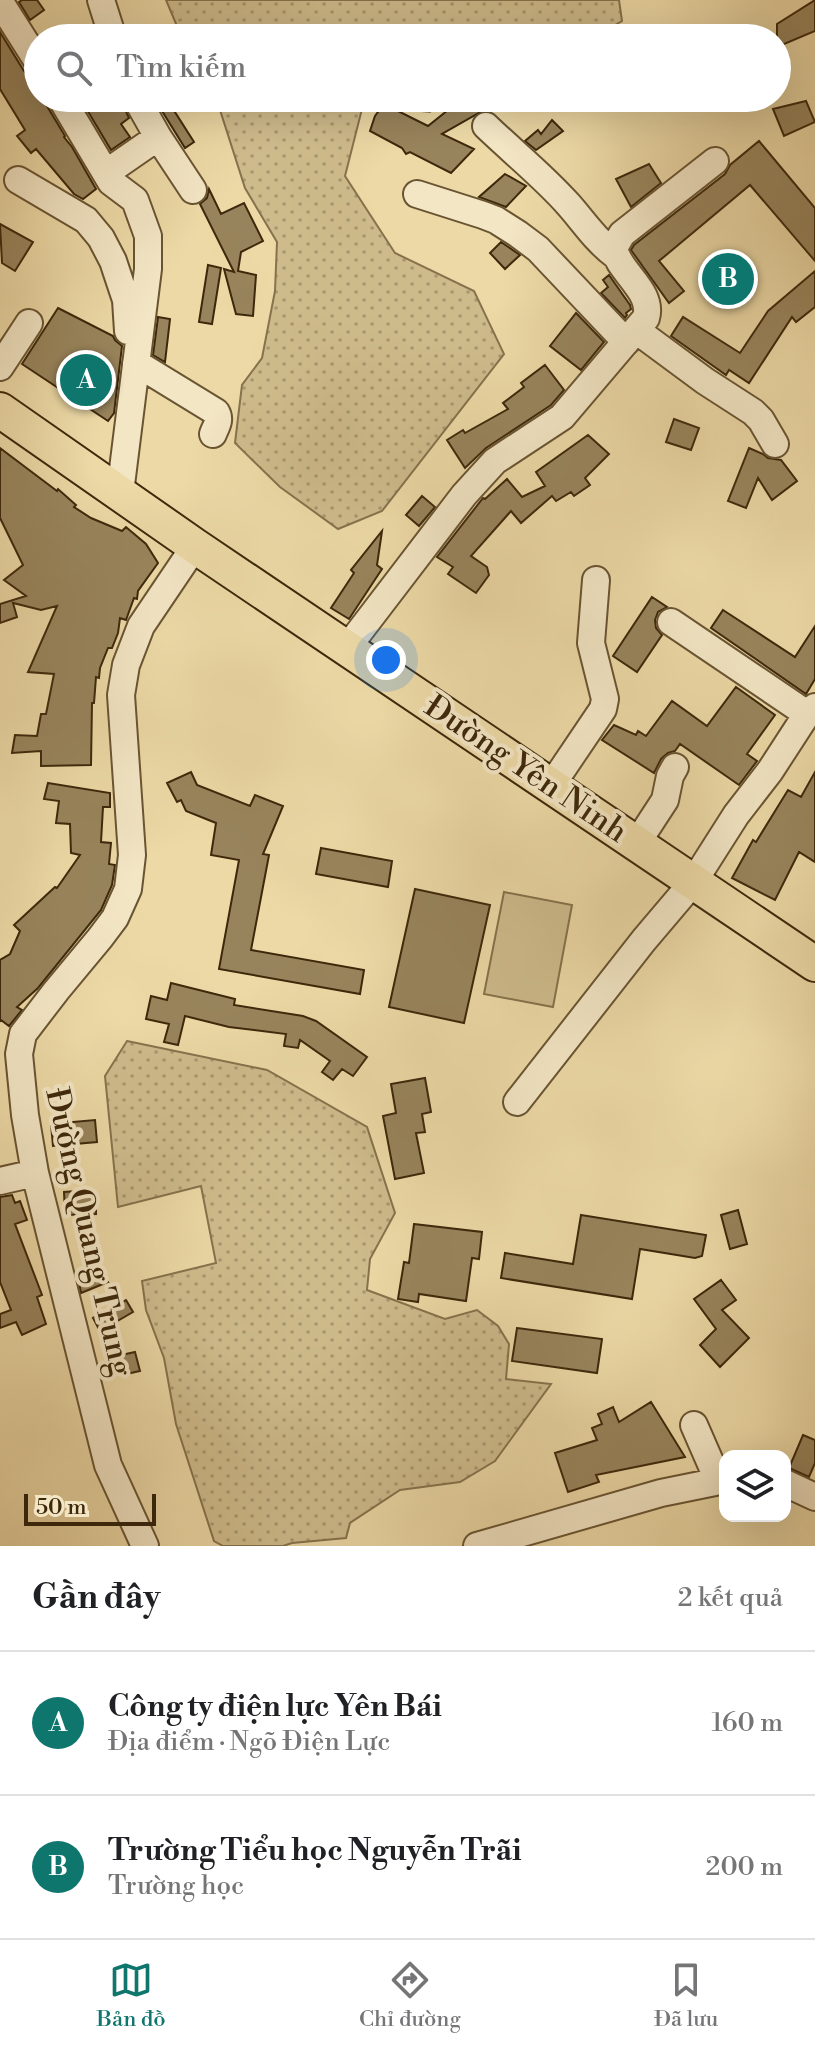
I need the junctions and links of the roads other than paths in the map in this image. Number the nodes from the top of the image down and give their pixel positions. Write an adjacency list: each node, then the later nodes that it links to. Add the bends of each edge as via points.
1 (101, 0): 3 (street)
2 (0, 2): 4 (street)
3 (109, 24)
4 (24, 40)
5 (69, 112): 10 (street)
6 (144, 112): 8 (street)
7 (486, 126): 14 (street)
8 (158, 137): 10 (street); 12 (street)
9 (715, 161): 14 (street, via 622,234)
10 (106, 173): 18 (street, via 135,200 148,236)
11 (18, 180): 18 (street, via 86,220 101,238 126,300)
12 (193, 190)
13 (417, 194): 16 (street, via 496,220 518,234)
14 (615, 255): 16 (street, via 648,306 646,318)
15 (29, 323): 17 (street)
16 (631, 336): 21 (street, via 753,412); 26 (street, via 562,417 495,461 464,495)
17 (0, 367)
18 (134, 376): 20 (street, via 216,412); 22 (street)
19 (0, 410): 22 (main road, Đường Yên Ninh)
20 (213, 434)
21 (775, 444)
22 (120, 493): 23 (main road, Đường Yên Ninh)
23 (195, 546): 26 (main road, Đường Yên Ninh); 33 (street, via 141,626 126,665 121,695 132,855 128,889 115,918)
24 (596, 580): 29 (street, via 591,643 603,709)
25 (671, 622): 27 (street)
26 (347, 648): 29 (main road, Đường Yên Ninh)
27 (811, 710): 31 (street)
28 (675, 767): 30 (street, via 665,800)
29 (551, 786): 30 (main road, Đường Yên Ninh)
30 (637, 843): 31 (main road, Đường Yên Ninh)
31 (694, 881): 32 (main road, Đường Yên Ninh); 35 (street)
32 (815, 964)
33 (23, 1034): 34 (street); 36 (street, Đường Quang Trung, via 19,1070)
34 (0, 1052)
35 (517, 1102)
36 (35, 1173): 37 (street); 43 (street, Đường Quang Trung, via 108,1465)
37 (0, 1181)
38 (694, 1425): 39 (street)
39 (719, 1474)
40 (719, 1481): 44 (street)
41 (791, 1486): 42 (street)
42 (815, 1497)
43 (145, 1546)
44 (477, 1546)

